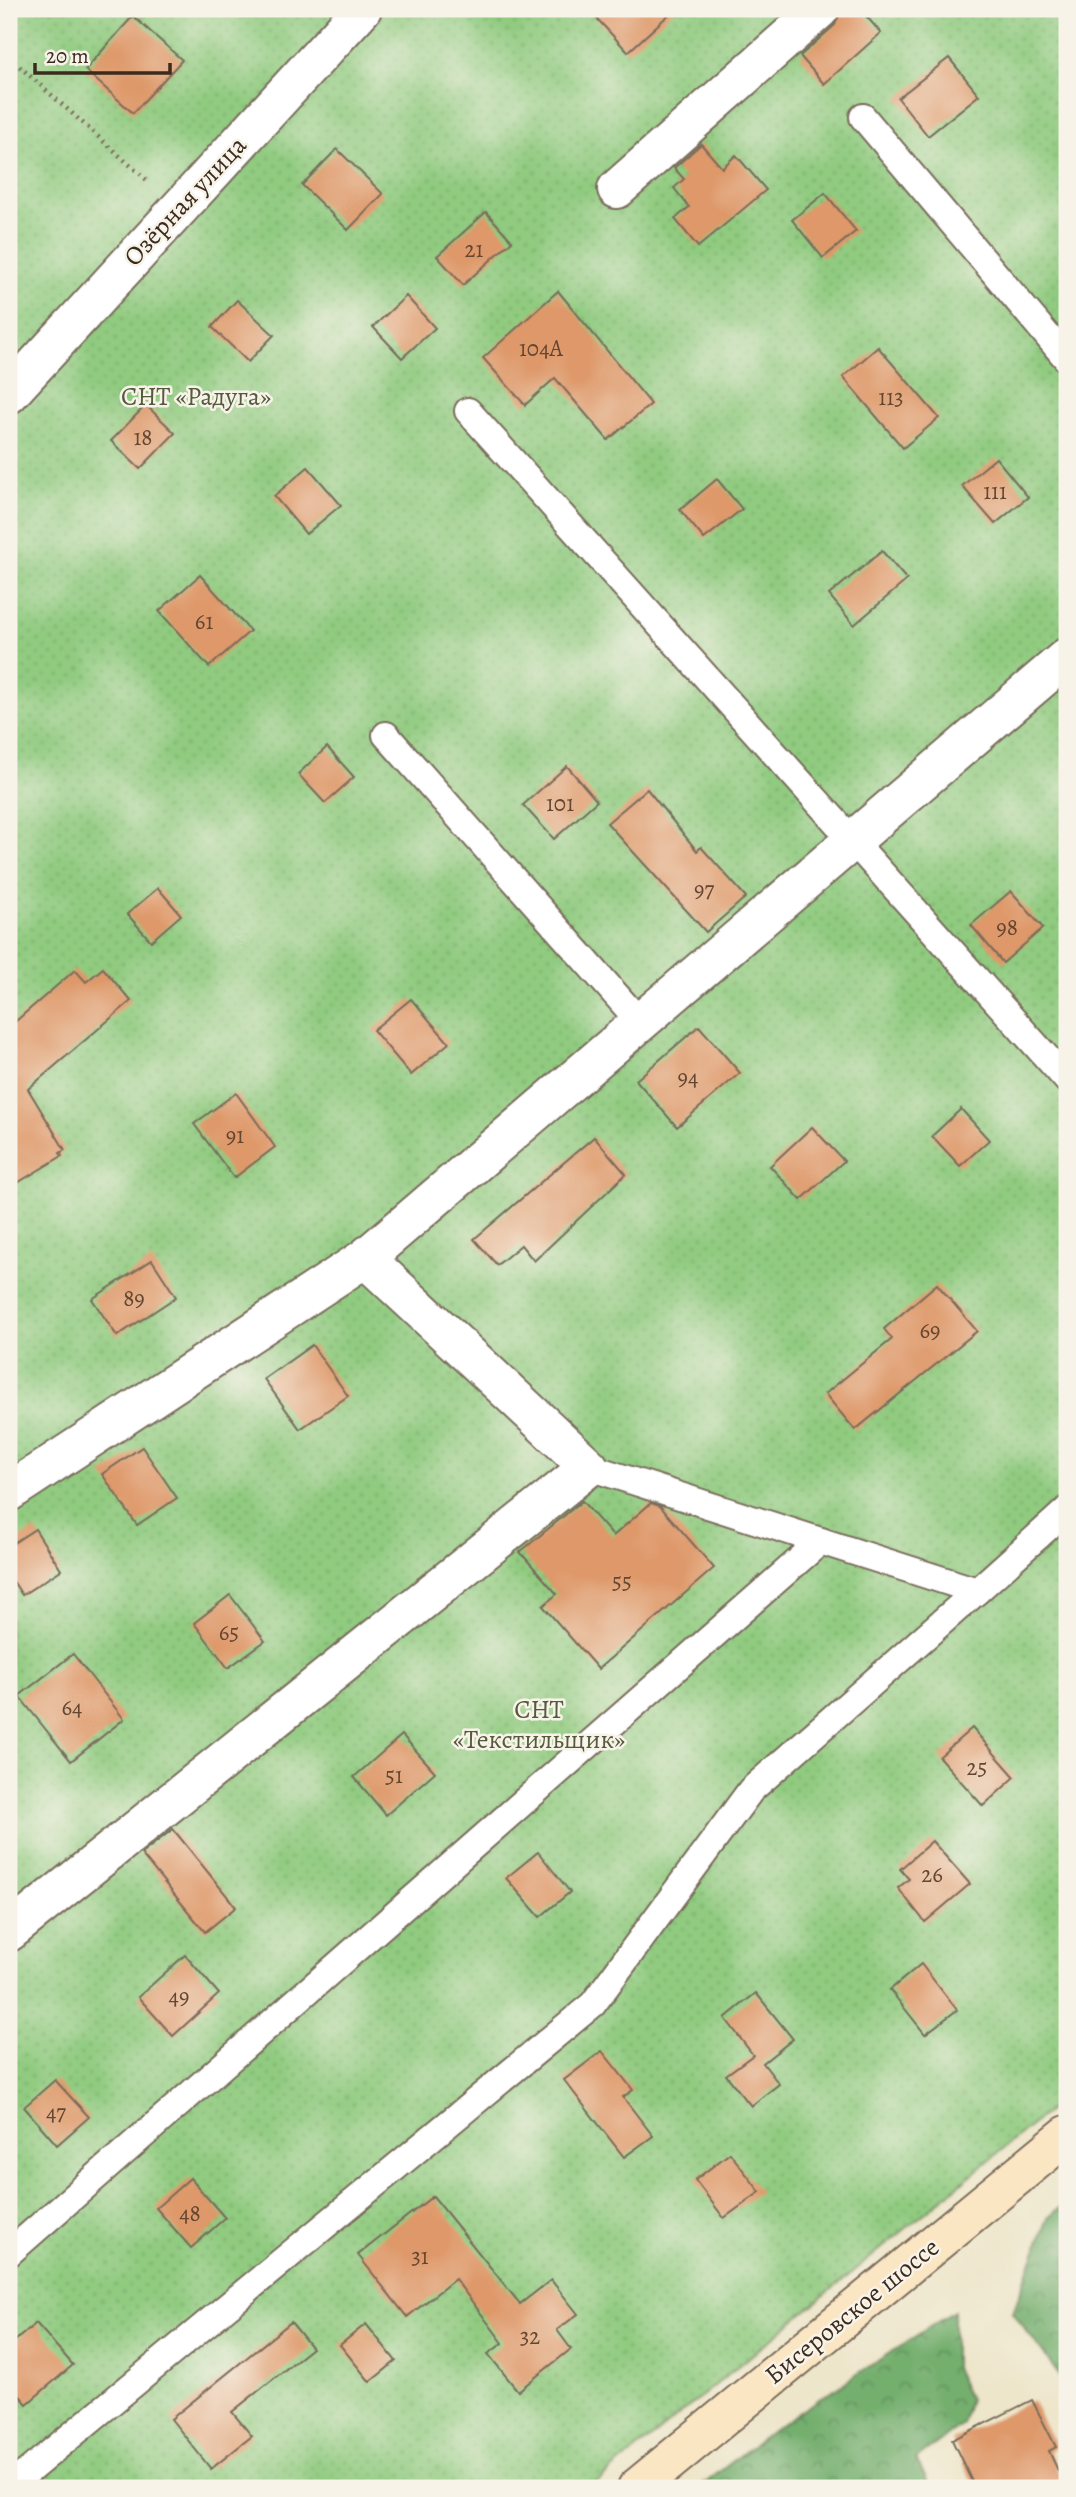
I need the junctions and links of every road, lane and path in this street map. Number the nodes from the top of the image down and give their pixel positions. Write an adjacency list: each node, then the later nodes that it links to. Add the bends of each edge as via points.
1 (362, 9): 6 (street, Озёрная улица)
2 (820, 9): 5 (street)
3 (9, 57): 6 (path)
4 (863, 117): 7 (lane)
5 (617, 189)
6 (178, 208): 8 (street, Озёрная улица)
7 (1067, 359)
8 (9, 394)
9 (468, 411): 12 (lane)
10 (1067, 657): 12 (street)
11 (386, 735): 13 (lane)
12 (853, 840): 13 (street); 14 (lane)
13 (640, 1022): 15 (street)
14 (1067, 1080)
15 (365, 1258): 16 (street); 17 (street)
16 (589, 1467): 19 (lane); 21 (street)
17 (9, 1492)
18 (1067, 1510): 20 (lane)
19 (821, 1541): 20 (lane); 23 (lane)
20 (976, 1591): 24 (lane, via 751,1790 593,2004)
21 (9, 1932)
22 (1067, 2135): 25 (main road, Бисеровское шоссе)
23 (9, 2253)
24 (9, 2487)
25 (637, 2488)

